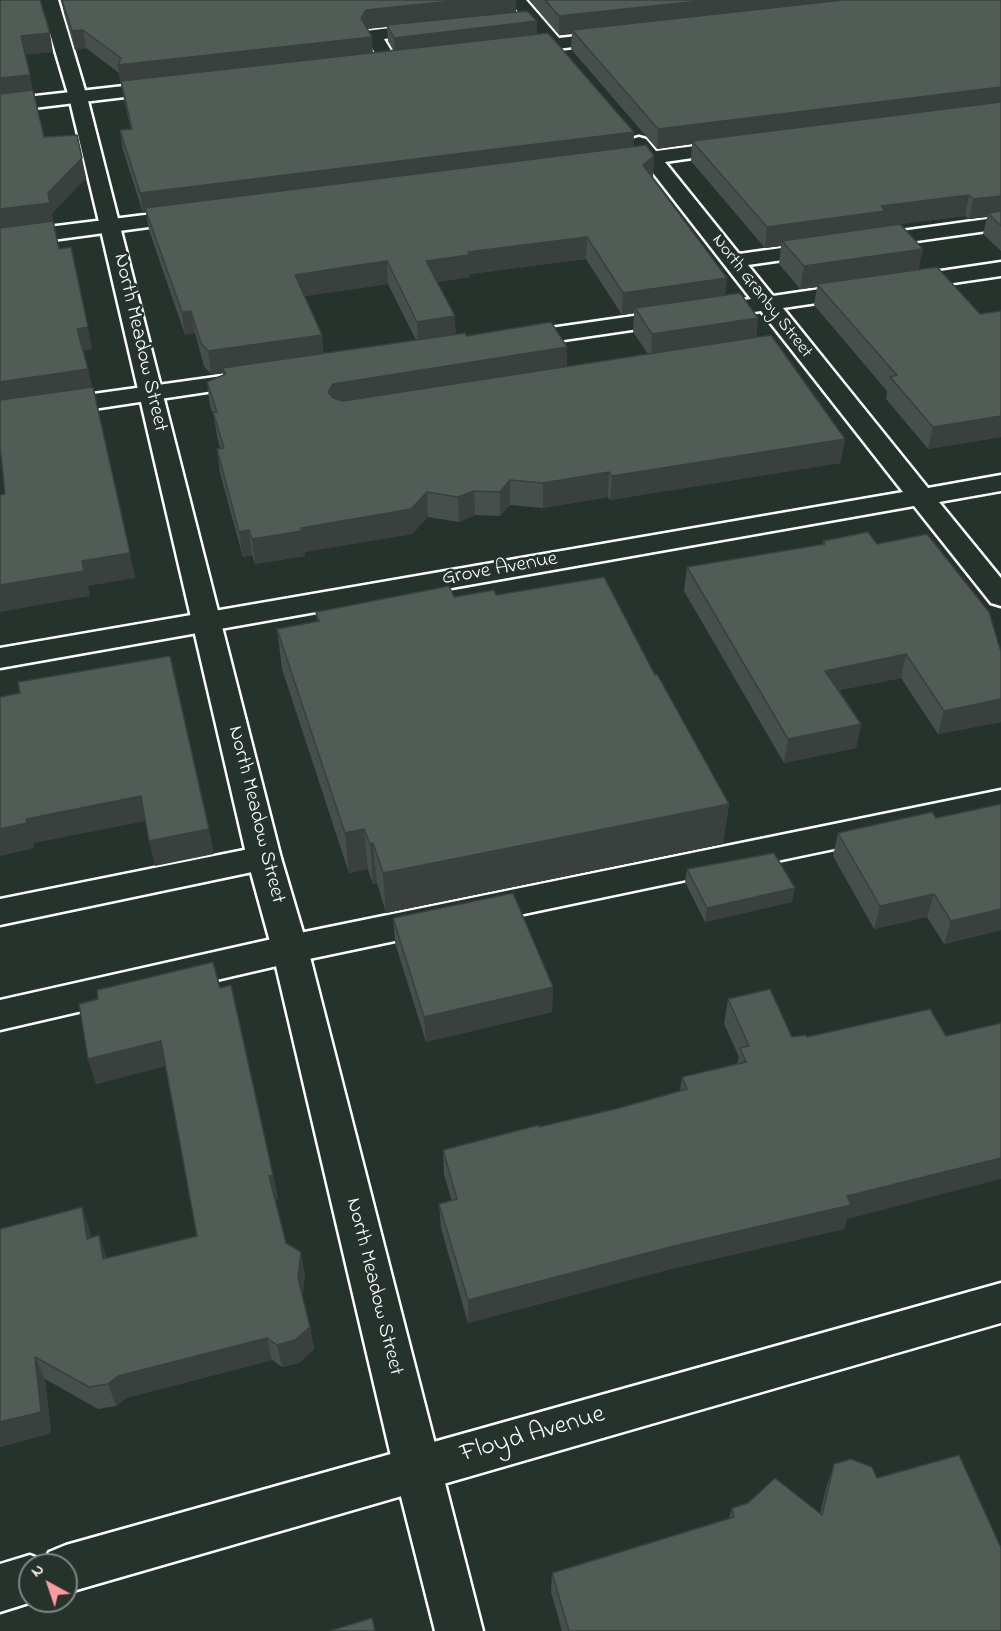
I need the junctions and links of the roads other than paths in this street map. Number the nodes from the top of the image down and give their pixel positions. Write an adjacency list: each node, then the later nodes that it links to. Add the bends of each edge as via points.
1 (49, 0): 10 (street, North Meadow Street)
2 (519, 13): 5 (street)
3 (453, 26): 8 (street, via 373,35 395,61)
4 (631, 35): 5 (street)
5 (554, 44): 6 (street); 7 (street)
6 (496, 51)
7 (569, 62)
8 (366, 64)
9 (187, 85): 10 (street)
10 (78, 97): 11 (street); 18 (street, North Meadow Street)
11 (0, 106)
12 (621, 122): 14 (street, North Granby Street)
13 (757, 144): 14 (street)
14 (651, 158): 15 (street); 20 (street, North Granby Street)
15 (589, 165)
16 (216, 212): 18 (street)
17 (1001, 223): 20 (street)
18 (111, 226): 19 (street); 25 (street, North Meadow Street)
19 (0, 240)
20 (733, 261): 22 (street, North Granby Street)
21 (1001, 269): 22 (street)
22 (766, 304): 23 (street); 28 (street, North Granby Street, via 788,347)
23 (498, 343)
24 (273, 376): 25 (street)
25 (151, 393): 26 (street); 30 (street, North Meadow Street)
26 (0, 416)
27 (1001, 483): 28 (street, Grove Avenue)
28 (921, 497): 29 (street, North Granby Street); 30 (street, Grove Avenue)
29 (1001, 597)
30 (206, 621): 31 (street, Grove Avenue); 33 (street, North Meadow Street)
31 (0, 658)
32 (1001, 802): 35 (street)
33 (264, 858): 34 (street); 35 (street, North Meadow Street)
34 (0, 912)
35 (290, 949): 36 (street); 38 (street, North Meadow Street)
36 (0, 1015)
37 (1001, 1303): 38 (street, Floyd Avenue)
38 (417, 1469): 39 (street, Floyd Avenue); 42 (street, North Meadow Street)
39 (78, 1566)
40 (18, 1583): 41 (street)
41 (0, 1588)
42 (459, 1631)

